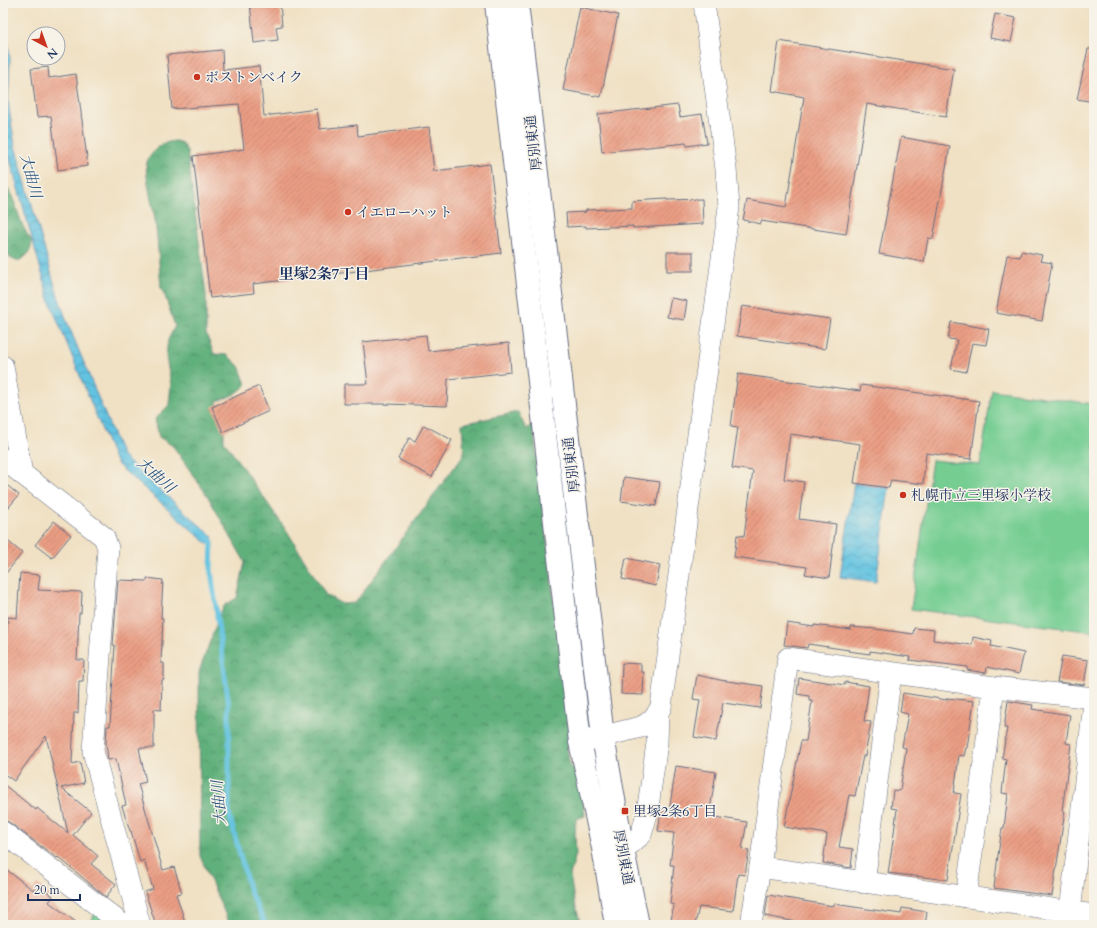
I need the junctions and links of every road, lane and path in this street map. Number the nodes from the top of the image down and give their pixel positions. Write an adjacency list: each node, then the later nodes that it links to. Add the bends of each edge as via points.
1 (496, 3): 13 (street, 厚別東通)
2 (517, 3): 12 (street, 厚別東通)
3 (704, 3): 11 (street, via 726,169 728,207 661,707)
4 (3, 366): 6 (street)
5 (3, 459): 6 (street)
6 (22, 474): 22 (street, via 104,537 108,548 94,751)
7 (891, 673): 8 (street); 16 (street, via 788,658); 17 (street)
8 (994, 687): 9 (street); 18 (street)
9 (1094, 698)
10 (1094, 703): 19 (street)
11 (658, 713): 12 (street, via 648,724); 15 (street, via 657,744 647,814 641,835)
12 (603, 737): 13 (street); 15 (street, 厚別東通)
13 (580, 742): 23 (street, 厚別東通, via 603,848)
14 (3, 832): 21 (street)
15 (623, 850): 24 (street, 厚別東通)
16 (760, 867): 17 (street); 25 (street)
17 (864, 883): 18 (street)
18 (966, 897): 19 (street)
19 (1070, 912): 20 (street)
20 (1094, 915)
21 (123, 925)
22 (140, 925)
23 (616, 925)
24 (638, 925)
25 (751, 925)

